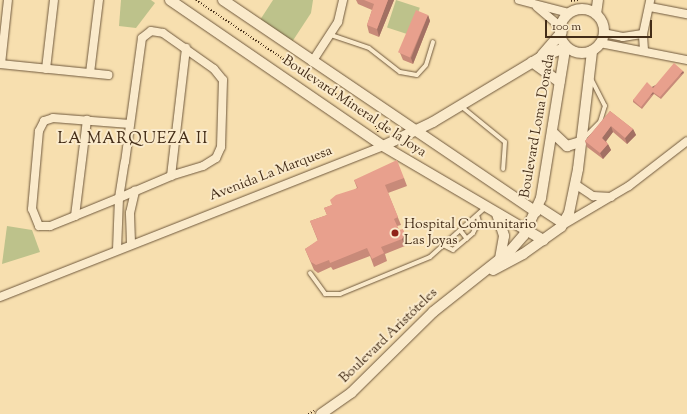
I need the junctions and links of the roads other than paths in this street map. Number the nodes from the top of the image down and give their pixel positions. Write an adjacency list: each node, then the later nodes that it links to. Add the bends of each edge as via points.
1 (8, 0): 14 (street)
2 (54, 0): 29 (street)
3 (99, 0): 30 (street)
4 (170, 0): 41 (street, Boulevard Mineral de la Joya)
5 (223, 0): 26 (street, Boulevard Mineral de la Joya)
6 (343, 0): 17 (street)
7 (519, 0): 11 (street)
8 (598, 0): 12 (street)
9 (650, 3): 13 (street); 16 (street)
10 (572, 5): 11 (street); 12 (street); 15 (street)
11 (536, 7): 15 (street)
12 (596, 14): 18 (street)
13 (687, 14)
14 (3, 15): 28 (street)
15 (562, 30): 21 (street); 24 (street, Avenida La Marquesa)
16 (643, 34): 18 (street); 22 (street)
17 (331, 35): 19 (lane, via 369,48 400,72 417,75 426,65); 26 (street)
18 (601, 38): 22 (street); 23 (street)
19 (433, 42)
20 (186, 48): 36 (street, via 156,31 142,38); 43 (street); 43 (street, via 223,80 221,147 211,162)
21 (565, 48): 23 (street, via 578,54); 24 (street, Avenida La Marquesa); 33 (street, Boulevard Loma Dorada)
22 (644, 50): 25 (street)
23 (592, 51): 32 (street)
24 (541, 57): 27 (street, Avenida La Marquesa)
25 (687, 60)
26 (312, 62): 37 (street, Boulevard Mineral de la Joya)
27 (532, 62): 33 (street); 34 (street, Avenida La Marquesa)
28 (0, 64): 29 (street)
29 (46, 69): 30 (street)
30 (90, 73): 31 (street)
31 (108, 75)
32 (590, 76): 40 (street); 40 (lane, via 605,106 600,122)
33 (560, 82): 38 (street, Boulevard Loma Dorada)
34 (462, 107): 37 (street, Avenida La Marquesa); 42 (lane, via 505,142)
35 (87, 120): 36 (street); 52 (street); 52 (street, via 47,119 39,132 32,209 35,222 44,227)
36 (130, 124): 47 (street)
37 (413, 132): 41 (street, Avenida La Marquesa); 49 (street, Boulevard Mineral de la Joya)
38 (552, 132): 40 (street, via 567,146); 49 (street, Boulevard Loma Dorada)
39 (687, 141): 46 (street)
40 (580, 142): 44 (street)
41 (383, 146): 48 (street, Boulevard Mineral de la Joya); 58 (street, Avenida La Marquesa)
42 (503, 169)
43 (171, 176): 45 (street)
44 (575, 184): 46 (street, via 593,196); 53 (street, via 569,213)
45 (135, 192): 47 (street); 58 (street, via 130,213)
46 (612, 197): 53 (street)
47 (119, 198): 52 (street); 60 (street)
48 (486, 208): 50 (street, Boulevard Mineral de la Joya); 51 (lane)
49 (537, 209): 53 (street, Boulevard Loma Dorada); 54 (street, Boulevard Loma Dorada)
50 (497, 214): 54 (street, Boulevard Mineral de la Joya); 61 (street, via 504,236)
51 (478, 215): 55 (lane); 56 (lane, via 476,228)
52 (75, 216)
53 (562, 225): 57 (street)
54 (527, 229): 57 (street); 61 (street, Boulevard Aristóteles)
55 (460, 230): 56 (lane); 59 (lane)
56 (467, 238): 59 (lane, via 453,250)
57 (542, 240): 63 (street, Boulevard Aristóteles)
58 (131, 243): 60 (street, Avenida La Marquesa)
59 (445, 246): 62 (lane, via 406,267 335,296 325,294)
60 (117, 250): 64 (street, Avenida La Marquesa)
61 (500, 259): 63 (street, Boulevard Aristóteles)
62 (310, 272)
63 (477, 278): 65 (street, Boulevard Aristóteles, via 433,312 351,393)
64 (0, 297)
65 (321, 414)

